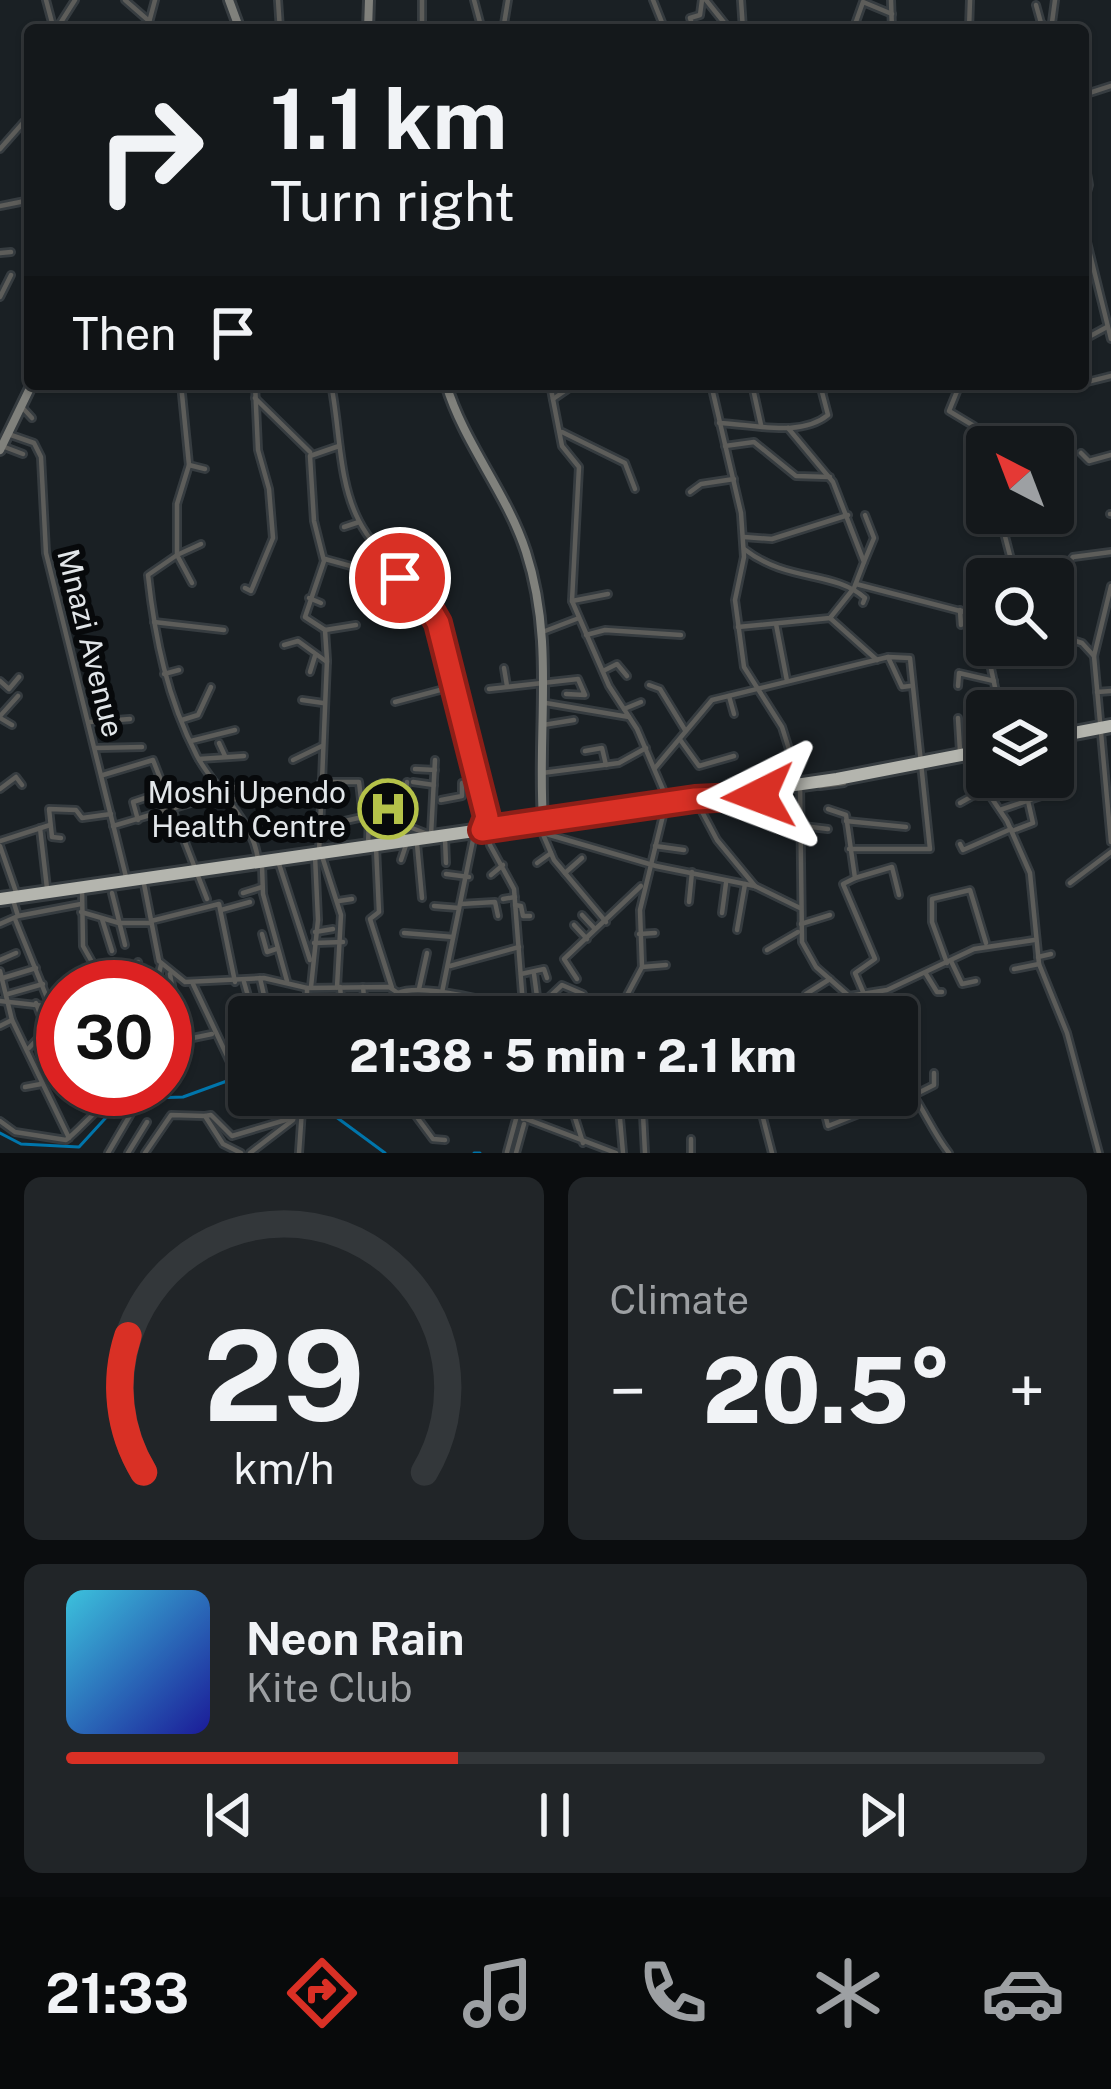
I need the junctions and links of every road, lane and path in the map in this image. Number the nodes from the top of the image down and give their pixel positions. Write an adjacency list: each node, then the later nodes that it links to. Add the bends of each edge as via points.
1 (125, 0): 7 (street)
2 (155, 0): 7 (street)
3 (704, 0): 9 (street); 10 (street)
4 (891, 0): 6 (street)
5 (1036, 5): 13 (street)
6 (892, 14): 11 (street, via 863,2); 12 (street)
7 (149, 21): 8 (street)
8 (148, 24)
9 (692, 24)
10 (725, 24)
11 (855, 24)
12 (892, 24)
13 (1042, 24)
14 (24, 122): 15 (street)
15 (0, 149)
16 (1089, 251): 21 (street)
17 (10, 252): 18 (street)
18 (0, 253)
19 (11, 274): 20 (street)
20 (0, 297)
21 (1107, 327): 22 (street); 23 (street)
22 (1089, 337)
23 (1111, 339)
24 (29, 390): 37 (street)
25 (183, 390): 52 (street)
26 (255, 390): 35 (street)
27 (333, 390): 45 (street)
28 (449, 390): 96 (street, via 523,543)
29 (551, 390): 36 (street)
30 (566, 390): 36 (street)
31 (712, 390): 39 (street)
32 (753, 390): 40 (street)
33 (825, 390): 42 (street, via 826,417)
34 (958, 390): 41 (street, via 950,411)
35 (255, 398): 48 (street); 74 (street, via 273,538 254,588)
36 (553, 399): 43 (street)
37 (21, 406): 38 (street); 44 (street)
38 (32, 418)
39 (719, 423): 40 (street); 46 (street)
40 (760, 426): 42 (street)
41 (971, 426)
42 (788, 428): 54 (street)
43 (562, 432): 56 (street, via 625,463); 77 (street, via 580,472)
44 (8, 434): 47 (street); 84 (street, Mnazi Avenue, via 40,452 43,530)
45 (341, 446): 48 (street); 60 (street)
46 (725, 446): 54 (street, via 754,442 796,476); 55 (street)
47 (1, 448): 50 (street)
48 (310, 452): 68 (street)
49 (1081, 453): 51 (street, via 1089,461)
50 (22, 454)
51 (1111, 455)
52 (189, 465): 53 (street); 66 (street, via 177,504)
53 (205, 469)
54 (830, 477): 58 (street)
55 (734, 479): 57 (street); 62 (street)
56 (635, 489)
57 (690, 492)
58 (848, 515): 62 (street, via 776,538); 69 (street)
59 (865, 515): 69 (street, via 874,538)
60 (359, 522): 61 (street); 119 (street, via 430,606)
61 (344, 527)
62 (744, 537): 64 (street)
63 (201, 544): 66 (street)
64 (745, 549): 72 (street, via 782,573); 92 (street)
65 (1111, 552): 67 (street)
66 (177, 555): 71 (street); 87 (street, via 148,575)
67 (1072, 558)
68 (325, 559): 70 (street); 76 (street)
69 (864, 562): 72 (street)
70 (358, 568)
71 (192, 583)
72 (855, 586): 79 (street); 81 (street); 85 (street)
73 (1111, 586): 80 (street)
74 (244, 588)
75 (608, 594): 77 (street)
76 (309, 598): 78 (street); 94 (street, via 305,620)
77 (572, 602): 86 (street)
78 (321, 603)
79 (862, 603)
80 (1108, 603): 93 (street)
81 (962, 611): 82 (street); 90 (street); 114 (street, via 985,640)
82 (966, 612)
83 (52, 615): 84 (street)
84 (62, 616): 143 (street, Mnazi Avenue)
85 (830, 618): 88 (street); 104 (street)
86 (579, 619): 96 (street); 97 (street)
87 (154, 622): 95 (street); 110 (street, via 156,665)
88 (776, 624): 92 (street); 116 (street)
89 (356, 625): 94 (street)
90 (961, 625)
91 (1111, 626): 93 (street)
92 (738, 627): 123 (street)
93 (1100, 627): 102 (street)
94 (325, 629): 105 (street)
95 (224, 630)
96 (544, 632): 115 (street)
97 (586, 635): 98 (street); 108 (street)
98 (681, 635)
99 (1074, 641): 102 (street)
100 (284, 645): 101 (street, via 298,641)
101 (315, 656): 105 (street); 109 (street)
102 (1094, 656): 126 (street)
103 (888, 657): 104 (street); 117 (street, via 902,688); 117 (street, via 911,658)
104 (877, 660): 116 (street)
105 (327, 662): 133 (street)
106 (504, 668): 120 (street)
107 (178, 670): 110 (street)
108 (603, 670): 112 (street, via 617,664); 135 (street)
109 (310, 672)
110 (164, 674): 141 (street)
111 (19, 676): 113 (street, via 9,689)
112 (627, 676)
113 (0, 681)
114 (994, 681): 121 (street, via 959,673); 125 (street)
115 (544, 682): 120 (street); 127 (street, via 578,679 586,694); 134 (street)
116 (787, 682): 123 (street)
117 (912, 684): 167 (street)
118 (650, 685): 149 (street)
119 (455, 686): 131 (street); 174 (street)
120 (506, 686): 124 (street)
121 (958, 686)
122 (211, 687): 141 (street, via 198,715)
123 (755, 688): 129 (street); 178 (street, via 782,727)
124 (489, 689)
125 (996, 690)
126 (1104, 691): 146 (street)
127 (566, 694)
128 (18, 696): 137 (street)
129 (729, 696): 136 (street); 149 (street, via 707,703)
130 (302, 700): 133 (street)
131 (395, 702)
132 (641, 702): 135 (street)
133 (323, 703): 153 (street)
134 (544, 703): 138 (street); 145 (street)
135 (624, 709): 138 (street)
136 (734, 714)
137 (0, 717): 144 (street)
138 (629, 717): 156 (street)
139 (958, 718): 159 (street)
140 (130, 719): 143 (street)
141 (182, 720): 150 (street)
142 (574, 720): 145 (street)
143 (90, 722): 155 (street, Mnazi Avenue)
144 (12, 725)
145 (543, 725): 172 (street)
146 (1105, 727): 148 (highway); 219 (street, via 1099,749)
147 (235, 730): 150 (street)
148 (1074, 733)
149 (687, 734): 151 (street)
150 (191, 741): 163 (street)
151 (681, 741): 162 (street, via 699,766); 169 (street)
152 (219, 742): 160 (street)
153 (322, 746): 164 (street); 176 (street)
154 (142, 747): 155 (street)
155 (96, 748): 173 (street, Mnazi Avenue)
156 (646, 748): 168 (street); 169 (street)
157 (585, 751): 168 (street, via 602,748)
158 (966, 754): 159 (highway)
159 (962, 755): 166 (street); 167 (highway)
160 (225, 756): 161 (street); 163 (street)
161 (244, 756)
162 (734, 756)
163 (199, 759): 185 (street)
164 (293, 760)
165 (435, 760): 171 (street)
166 (966, 761)
167 (922, 762): 178 (highway); 224 (street, via 929,850)
168 (606, 765): 172 (street)
169 (656, 768): 193 (street)
170 (415, 769): 171 (street)
171 (435, 770): 180 (street)
172 (542, 773): 206 (street)
173 (102, 775): 197 (street, via 151,758); 199 (street, Mnazi Avenue)
174 (477, 781): 190 (street, via 462,783 462,796); 213 (street, via 488,819)
175 (244, 782): 185 (street)
176 (320, 782): 200 (street, via 359,782); 211 (street)
177 (382, 783): 200 (street)
178 (800, 784): 183 (highway); 208 (street)
179 (22, 785): 181 (street, via 16,777)
180 (434, 785): 204 (street, via 410,782); 216 (street)
181 (0, 789)
182 (154, 795): 202 (street, via 133,802)
183 (743, 795): 189 (highway); 195 (street, via 774,794); 201 (street)
184 (260, 797): 185 (street)
185 (224, 798): 231 (street)
186 (969, 798): 194 (street)
187 (991, 798): 198 (street)
188 (1037, 798): 191 (street)
189 (695, 799): 193 (highway); 250 (street)
190 (440, 800)
191 (1028, 801): 198 (street); 214 (street, via 1034,822)
192 (191, 803): 197 (street)
193 (667, 803): 206 (highway); 223 (street)
194 (960, 803)
195 (782, 808)
196 (828, 809): 203 (street, via 844,812)
197 (177, 810): 202 (street); 237 (street)
198 (1000, 810): 214 (street)
199 (111, 814): 205 (street, via 82,818 50,808); 207 (street, Mnazi Avenue)
200 (369, 815): 204 (street); 211 (street); 221 (street)
201 (749, 815)
202 (139, 820): 207 (street)
203 (846, 821): 209 (street); 224 (street)
204 (402, 822): 216 (street)
205 (50, 825): 210 (street); 217 (street, via 52,837)
206 (540, 825): 213 (highway); 228 (street); 235 (street)
207 (113, 826): 245 (street, Mnazi Avenue)
208 (803, 826): 212 (street); 270 (street)
209 (907, 827)
210 (40, 828): 222 (street); 253 (street)
211 (317, 829): 215 (street); 227 (street)
212 (828, 829)
213 (481, 830): 216 (highway); 236 (street); 242 (street)
214 (1012, 830): 220 (street, via 971,849); 295 (street, via 1030,872)
215 (287, 834)
216 (433, 836): 218 (highway); 233 (street, via 448,841)
217 (61, 838)
218 (412, 839): 221 (highway); 232 (street); 260 (street)
219 (1111, 842)
220 (960, 844)
221 (372, 845): 227 (highway); 335 (street, via 379,912 370,919)
222 (0, 846): 257 (street)
223 (655, 846): 225 (street); 235 (street)
224 (849, 849): 243 (street)
225 (685, 850)
226 (1111, 852): 248 (street)
227 (318, 853): 229 (highway); 264 (street); 288 (street)
228 (551, 853): 234 (street); 239 (street)
229 (277, 858): 231 (highway); 311 (street)
230 (583, 858): 239 (street)
231 (260, 860): 237 (highway); 252 (street)
232 (400, 860)
233 (446, 863)
234 (537, 863)
235 (650, 864): 238 (street); 247 (street)
236 (503, 865): 241 (street); 258 (street)
237 (198, 871): 244 (highway); 261 (street)
238 (692, 872): 246 (street); 265 (street)
239 (565, 873): 280 (street)
240 (446, 874): 242 (street)
241 (491, 875)
242 (469, 877): 268 (street)
243 (855, 878): 256 (street, via 892,867); 337 (street, via 843,884 875,959 855,973)
244 (143, 879): 245 (highway); 279 (street)
245 (127, 880): 251 (highway)
246 (727, 881): 249 (street); 272 (street)
247 (645, 882): 280 (street); 292 (street)
248 (1070, 883)
249 (745, 884): 250 (street); 286 (street)
250 (755, 886): 270 (street)
251 (82, 887): 253 (highway); 269 (street)
252 (262, 887): 255 (street); 301 (street)
253 (47, 892): 257 (highway)
254 (112, 893): 281 (street)
255 (242, 893)
256 (899, 895)
257 (10, 897): 277 (street)
258 (515, 897): 262 (street); 266 (street)
259 (352, 898): 264 (street)
260 (422, 898)
261 (207, 899)
262 (502, 899)
263 (250, 902): 271 (street)
264 (339, 902): 296 (street)
265 (689, 902)
266 (515, 905): 276 (street); 300 (street)
267 (434, 906): 268 (street)
268 (460, 906): 275 (street, via 495,902); 293 (street)
269 (81, 908): 277 (street); 278 (street); 308 (street)
270 (800, 908): 284 (street)
271 (221, 910): 279 (street, via 217,903); 326 (street)
272 (722, 913)
273 (582, 915): 287 (street)
274 (830, 915): 284 (street)
275 (498, 916)
276 (530, 916)
277 (17, 917): 282 (street); 316 (street)
278 (102, 919): 281 (street); 303 (street)
279 (151, 922): 281 (street); 309 (street)
280 (607, 922): 287 (street)
281 (119, 923): 298 (street)
282 (0, 924)
283 (574, 925): 294 (street)
284 (801, 927): 302 (street); 324 (street, via 811,961)
285 (333, 929): 288 (street)
286 (737, 929)
287 (597, 930): 294 (street)
288 (316, 932): 297 (street)
289 (404, 933): 293 (street)
290 (655, 933): 292 (street)
291 (262, 934): 301 (street, via 267,952)
292 (639, 934): 315 (street)
293 (453, 937): 314 (street)
294 (587, 939): 325 (street, via 563,959)
295 (1034, 940): 299 (street); 310 (street)
296 (343, 942): 297 (street); 332 (street)
297 (314, 944): 311 (street)
298 (125, 945)
299 (986, 945): 312 (street); 312 (street, via 970,890 932,899)
300 (519, 946): 314 (street); 319 (street)
301 (275, 949): 328 (street)
302 (767, 950)
303 (112, 951)
304 (427, 952): 334 (street)
305 (16, 953): 307 (street)
306 (1051, 954): 310 (street)
307 (0, 960)
308 (91, 960)
309 (160, 960)
310 (1038, 960): 317 (street); 405 (street)
311 (312, 962): 331 (street)
312 (949, 962): 320 (street); 327 (street, via 962,983)
313 (666, 964): 315 (street)
314 (449, 966): 338 (street)
315 (642, 967): 350 (street)
316 (36, 968): 321 (street)
317 (1014, 969)
318 (533, 972): 319 (street); 323 (street, via 546,969); 347 (street)
319 (521, 974): 346 (street)
320 (926, 974): 336 (street); 337 (street)
321 (1, 975): 354 (street)
322 (260, 978): 326 (street); 328 (street); 340 (street)
323 (547, 978)
324 (831, 979): 351 (street); 352 (street)
325 (577, 980)
326 (239, 981): 329 (street); 339 (street)
327 (976, 981)
328 (287, 982): 331 (street)
329 (193, 984): 358 (street)
330 (36, 987): 354 (street)
331 (309, 987): 332 (street); 341 (street)
332 (339, 987): 333 (street); 342 (street)
333 (363, 987): 335 (street); 343 (street)
334 (419, 989): 335 (street); 338 (street)
335 (395, 990): 344 (street)
336 (942, 992)
337 (865, 994): 353 (street)
338 (442, 995): 345 (street)
339 (245, 996)
340 (264, 996)
341 (308, 996)
342 (340, 996)
343 (364, 996)
344 (394, 996)
345 (446, 996)
346 (523, 996)
347 (539, 996)
348 (548, 996): 349 (street, via 562,985)
349 (584, 996)
350 (627, 996)
351 (807, 996)
352 (849, 996)
353 (858, 996)
354 (5, 999): 355 (street); 356 (street)
355 (36, 1003)
356 (12, 1020): 357 (street); 361 (street)
357 (0, 1026)
358 (212, 1034): 359 (street); 362 (street)
359 (192, 1038)
360 (36, 1041): 361 (street)
361 (29, 1048): 363 (street)
362 (228, 1059)
363 (36, 1069)
364 (934, 1073): 367 (street, via 934,1085)
365 (36, 1085): 366 (street)
366 (26, 1087)
367 (918, 1092)
368 (918, 1101): 404 (street)
369 (58, 1116): 388 (street)
370 (93, 1116): 388 (street)
371 (130, 1116): 393 (street)
372 (205, 1116): 373 (street, via 228,1136); 395 (street, via 171,1115); 396 (street, via 223,1144)
373 (297, 1116)
374 (299, 1116): 397 (street)
375 (300, 1116): 398 (street)
376 (416, 1116): 390 (street, via 433,1139)
377 (511, 1116): 386 (street)
378 (522, 1116): 386 (street)
379 (574, 1116): 391 (street)
380 (618, 1116): 400 (street)
381 (644, 1116): 401 (street)
382 (764, 1116): 403 (street)
383 (825, 1116): 384 (street, via 828,1126)
384 (854, 1116)
385 (0, 1121): 388 (street, via 14,1132)
386 (521, 1121): 391 (street); 392 (street); 399 (street)
387 (146, 1122): 394 (street)
388 (69, 1138)
389 (691, 1139): 402 (street)
390 (445, 1140)
391 (583, 1143): 400 (street)
392 (507, 1152)
393 (108, 1153)
394 (128, 1153)
395 (145, 1153)
396 (241, 1153)
397 (250, 1153)
398 (299, 1153)
399 (516, 1153)
400 (619, 1153)
401 (645, 1153)
402 (692, 1153)
403 (772, 1153)
404 (949, 1153)
405 (1099, 1153)

